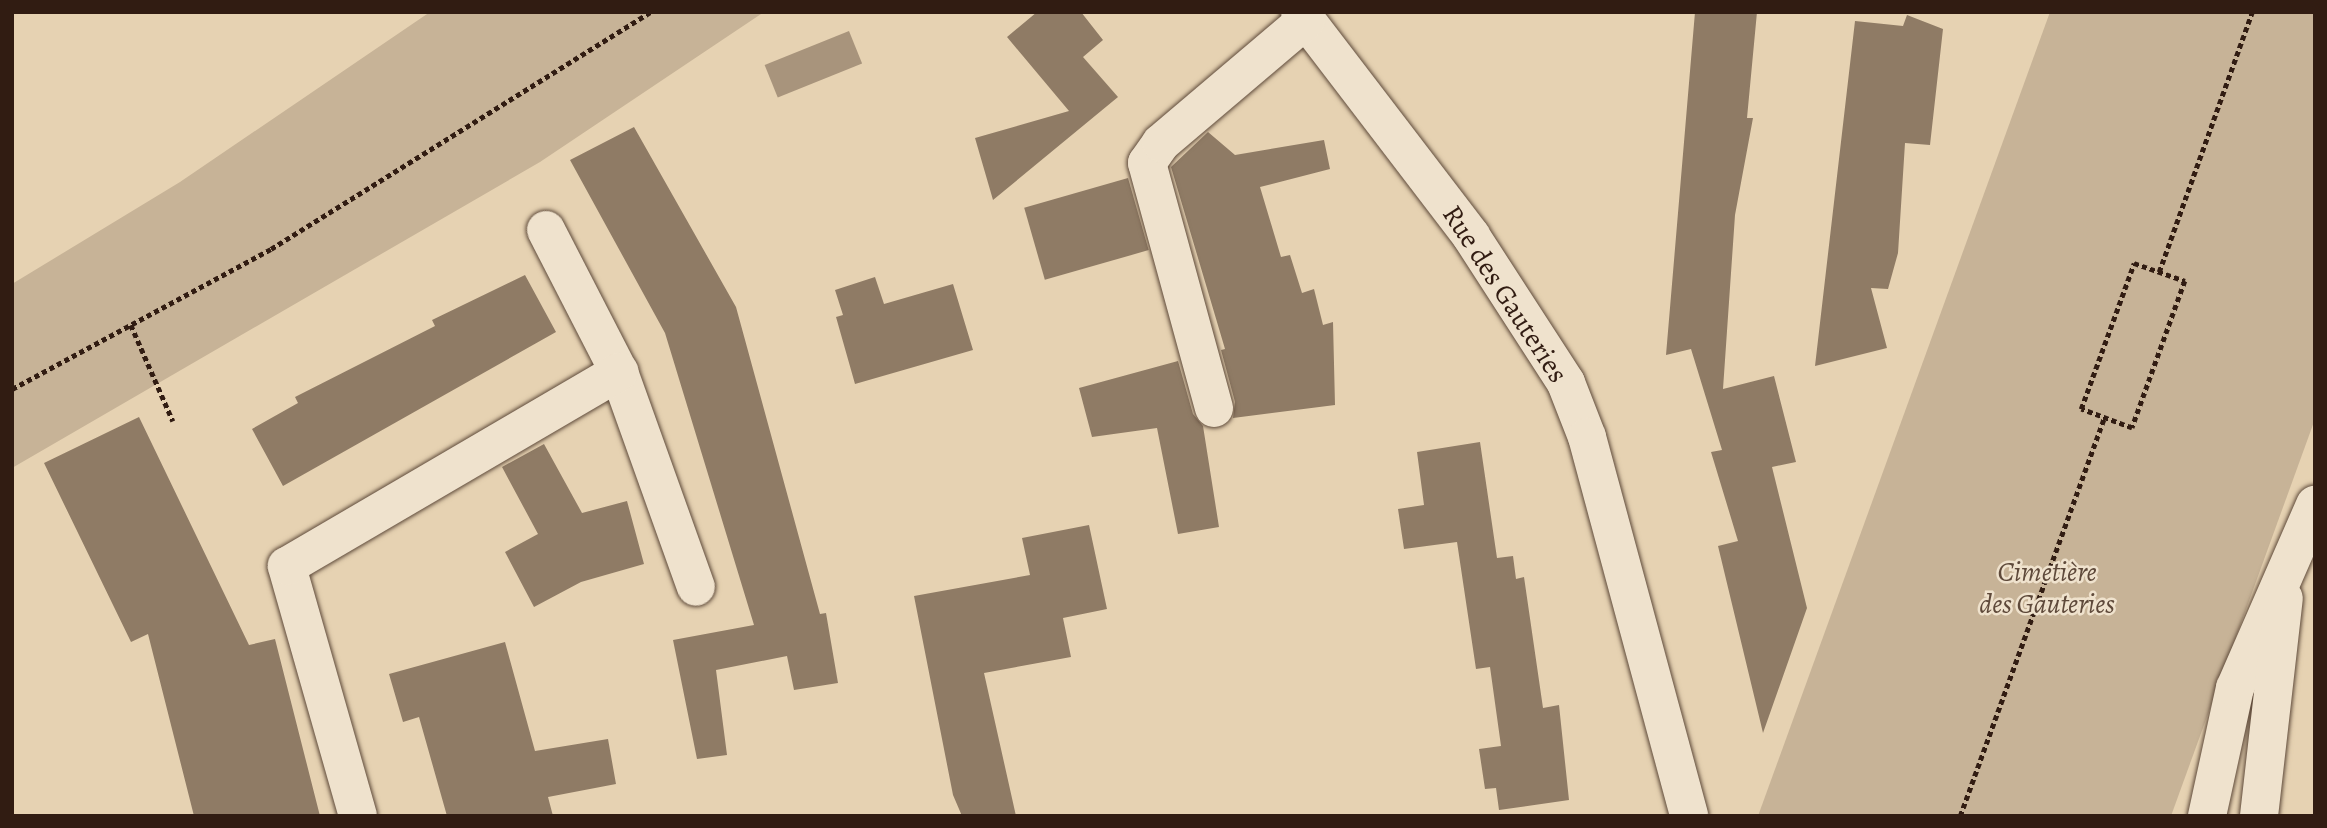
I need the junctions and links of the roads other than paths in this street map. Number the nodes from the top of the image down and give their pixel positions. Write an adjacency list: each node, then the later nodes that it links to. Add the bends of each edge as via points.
1 (1303, 16): 4 (street, via 1161,143 1147,163); 9 (street, Rue des Gauteries, via 1471,236 1566,383 1587,437)
2 (546, 230): 3 (street)
3 (620, 372): 7 (street); 8 (street, via 287,566)
4 (1214, 408)
5 (2315, 505): 6 (street)
6 (2286, 582): 10 (street, via 2252,639 2235,688); 11 (street)
7 (696, 587)
8 (358, 816)
9 (1689, 816)
10 (2207, 816)
11 (2259, 816)

